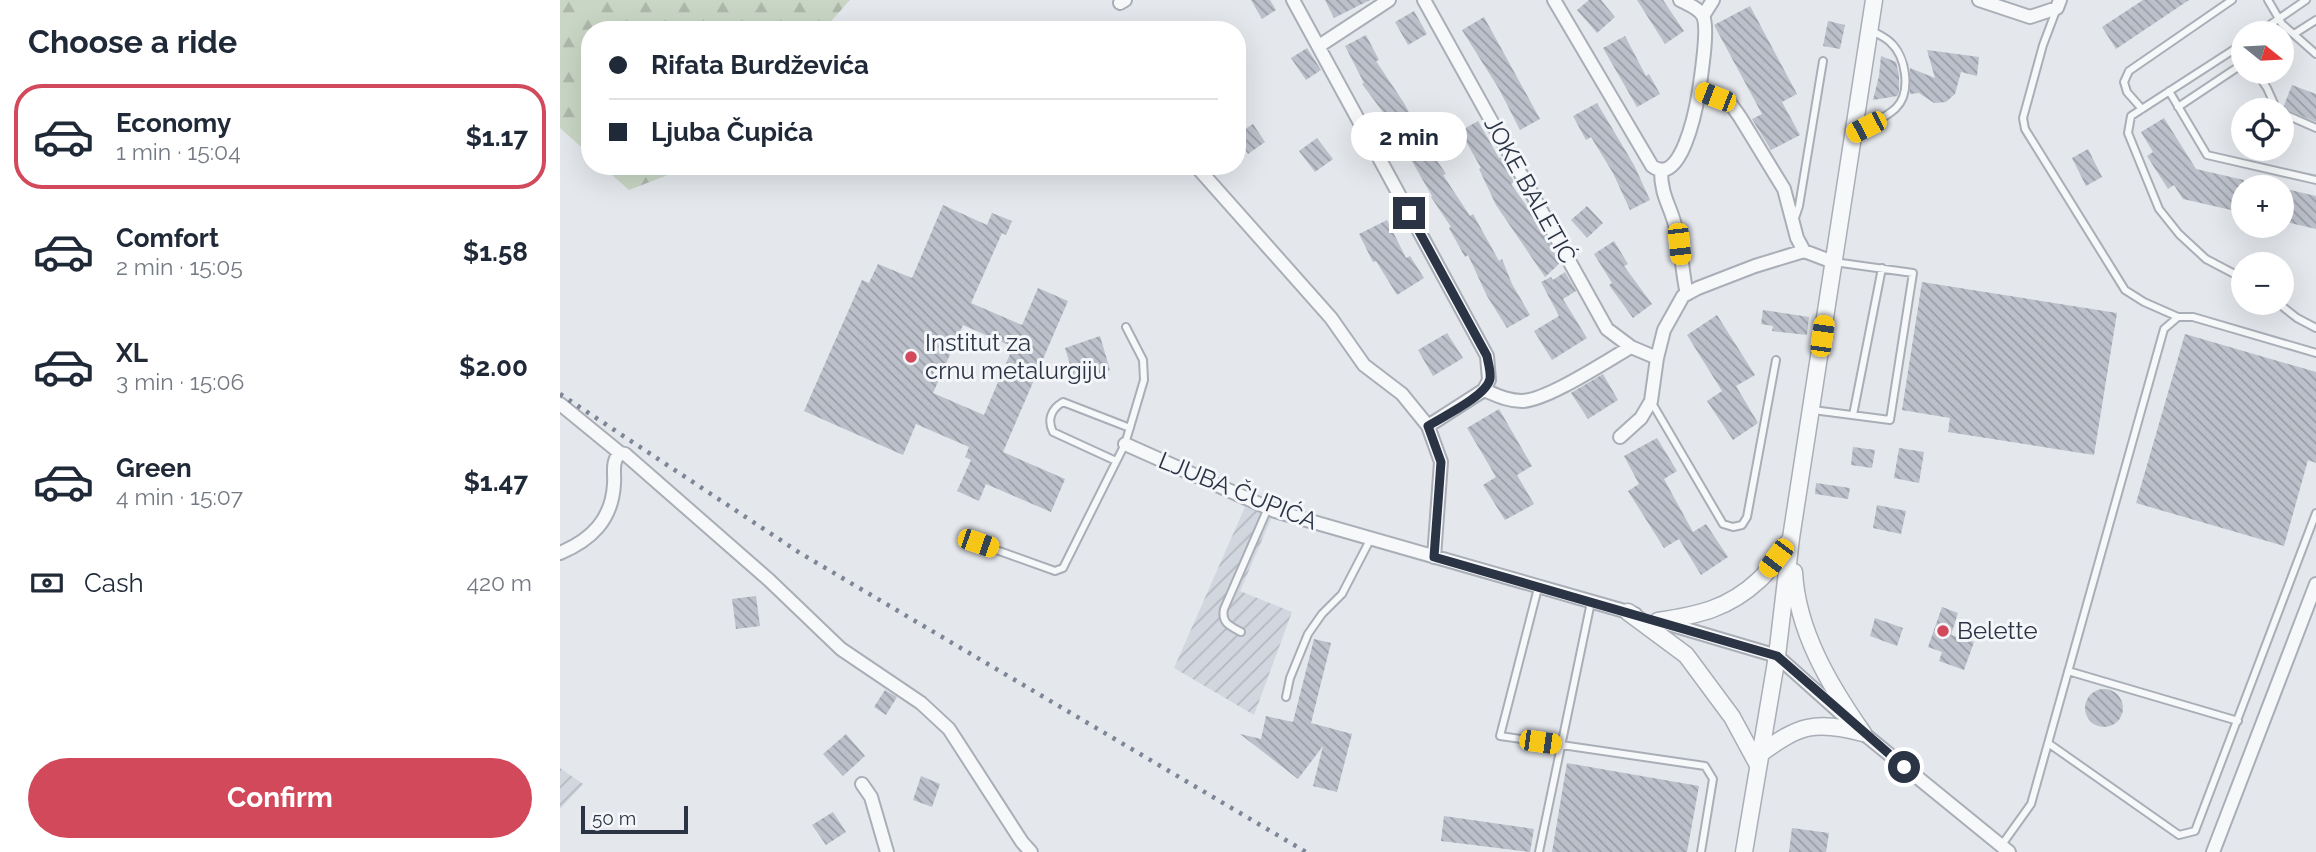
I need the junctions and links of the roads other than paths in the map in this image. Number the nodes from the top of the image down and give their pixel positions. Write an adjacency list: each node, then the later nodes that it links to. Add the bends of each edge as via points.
1 (1293, 0): 20 (street)
2 (1389, 0): 20 (street)
3 (1424, 0): 45 (street, JOKE BALETIĆ, via 1607,328)
4 (1554, 0): 32 (street)
5 (1680, 0): 13 (street)
6 (1713, 0): 13 (street)
7 (1874, 0): 17 (street)
8 (1979, 0): 12 (street, via 2030,17)
9 (2232, 0): 28 (lane, via 2129,71 2124,82 2127,92)
10 (2267, 0): 14 (lane)
11 (2306, 0): 14 (lane)
12 (2058, 4): 42 (lane, via 2023,118 2025,129 2125,290)
13 (1703, 16): 25 (street)
14 (2280, 19): 16 (lane)
15 (2316, 20): 18 (lane)
16 (2277, 21)
17 (1870, 29): 31 (street); 31 (lane, via 1897,50 1905,81 1895,109)
18 (2294, 32)
19 (2294, 35): 22 (lane)
20 (1319, 46): 49 (street, via 1487,356 1489,380)
21 (2231, 51): 26 (lane)
22 (2316, 54)
23 (1823, 61): 35 (lane)
24 (2231, 72): 27 (lane)
25 (1699, 91): 32 (street, via 1684,146 1675,162); 35 (street, via 1730,103 1741,117 1784,189)
26 (2169, 91): 27 (lane); 28 (lane)
27 (2178, 107): 34 (lane, via 2207,155)
28 (2142, 109): 39 (lane, via 2131,116 2128,133 2159,209 2206,259)
29 (2294, 118): 30 (lane)
30 (2316, 128)
31 (1853, 134): 37 (street)
32 (1659, 171): 40 (street, via 1676,228)
33 (1204, 175): 54 (street, via 1331,318 1364,365 1402,394)
34 (2316, 180)
35 (1794, 223): 36 (street)
36 (1804, 251): 37 (street); 40 (street)
37 (1833, 262): 38 (lane); 52 (street)
38 (1882, 268): 53 (lane); 53 (lane, via 1913,273 1890,420)
39 (2231, 272)
40 (1687, 294): 47 (street, via 1664,330)
41 (2293, 315): 44 (lane)
42 (2178, 317): 46 (lane, via 2193,317); 74 (lane, via 2164,329)
43 (1126, 327): 55 (lane, via 1143,360 1144,380)
44 (2316, 328)
45 (1631, 347): 47 (street, JOKE BALETIĆ); 49 (street, via 1543,397 1509,400)
46 (2316, 353)
47 (1657, 358): 50 (street)
48 (1776, 360): 50 (lane, via 1742,525 1723,524)
49 (1484, 390): 54 (street)
50 (1651, 401): 56 (street, via 1641,418)
51 (560, 404): 58 (street)
52 (1811, 410): 53 (lane); 62 (street)
53 (1853, 415)
54 (1428, 426): 66 (street, via 1441,462)
55 (1130, 428): 57 (lane); 59 (lane, via 1063,402 1052,414 1049,424 1053,432)
56 (1620, 437)
57 (1125, 444): 59 (lane); 60 (street, LJUBA ČUPIĆA)
58 (620, 453): 65 (street, via 614,461 610,506 600,528); 84 (street, via 769,580 841,649 921,703 949,729)
59 (1116, 461): 64 (lane, via 1063,568 1055,570)
60 (1268, 508): 63 (street, LJUBA ČUPIĆA); 72 (lane, via 1222,617)
61 (2316, 513): 76 (lane)
62 (1791, 538): 71 (street, via 1760,579 1724,606); 73 (street); 77 (street, via 1794,586 1804,625 1838,697)
63 (1370, 540): 66 (street, LJUBA ČUPIĆA); 75 (lane, via 1342,594 1308,634)
64 (978, 543)
65 (560, 553)
66 (1434, 557): 68 (street, LJUBA ČUPIĆA)
67 (2316, 584): 88 (street)
68 (1538, 588): 69 (street, LJUBA ČUPIĆA); 79 (lane, via 1500,736)
69 (1591, 602): 70 (street, LJUBA ČUPIĆA); 79 (lane)
70 (1628, 612): 71 (street, LJUBA ČUPIĆA); 80 (street, via 1686,654)
71 (1658, 621): 73 (street, LJUBA ČUPIĆA)
72 (1241, 632)
73 (1777, 656): 77 (street); 80 (street)
74 (2068, 671): 76 (lane); 78 (lane)
75 (1286, 697)
76 (2238, 721): 78 (lane, via 2195,831 2179,835)
77 (1863, 733): 80 (street, via 1813,726 1786,735); 82 (street)
78 (2048, 743): 82 (lane, via 2031,804)
79 (1560, 745): 85 (lane); 86 (lane, via 1704,766 1713,779)
80 (1759, 760): 87 (street)
81 (862, 784): 83 (street)
82 (2005, 849)
83 (887, 852)
84 (1031, 852)
85 (1539, 852)
86 (1701, 852)
87 (1744, 852)
88 (2213, 852)

